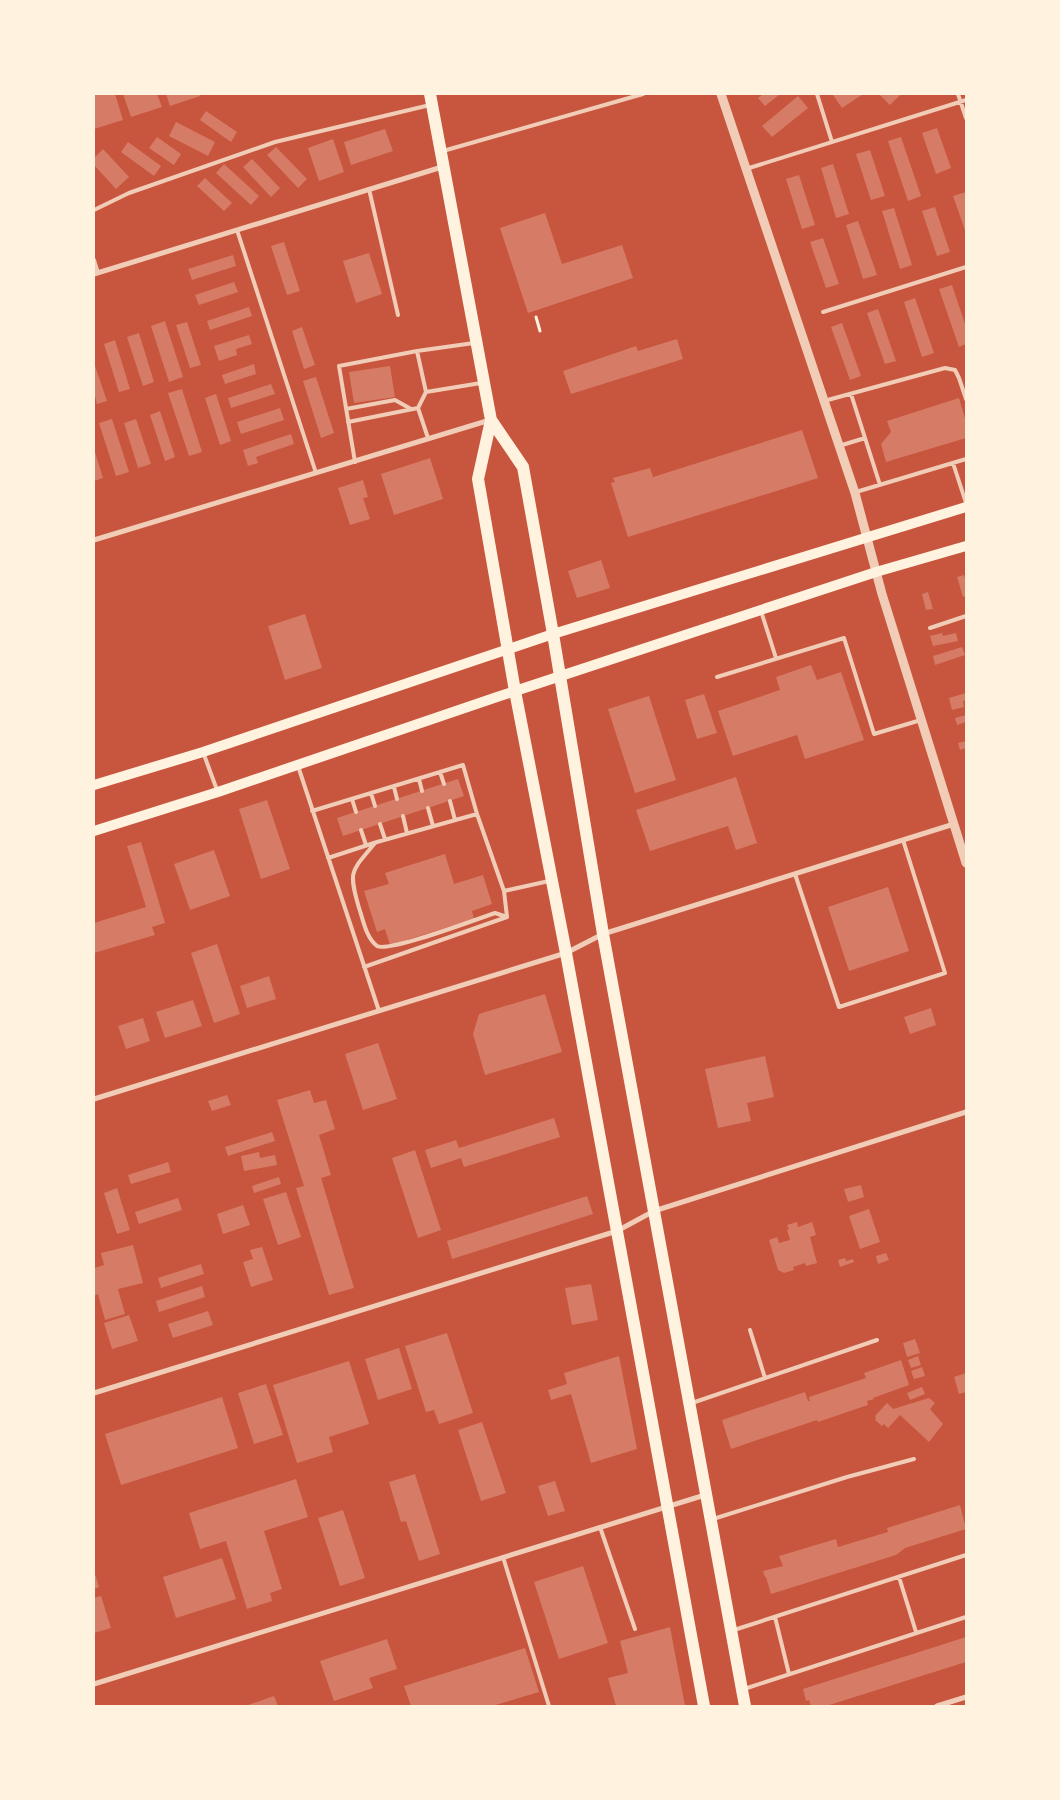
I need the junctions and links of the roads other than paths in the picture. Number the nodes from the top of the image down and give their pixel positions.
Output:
1 (643, 94) edge
2 (721, 94) edge
3 (817, 94) edge
4 (958, 94) edge
5 (431, 99) edge
6 (966, 100) edge
7 (961, 101) junction
8 (966, 118) edge
9 (832, 142) junction
10 (440, 152) junction
11 (443, 167) junction
12 (746, 169) junction
13 (369, 189) junction
14 (94, 210) edge
15 (237, 230) junction
16 (94, 260) edge
17 (966, 267) edge
18 (96, 273) edge
19 (823, 312) dead end
20 (398, 315) dead end
21 (476, 343) junction
22 (417, 351) junction
23 (485, 383) junction
24 (426, 392) junction
25 (851, 394) junction
26 (966, 399) edge
27 (824, 401) junction
28 (418, 408) junction
29 (346, 409) junction
30 (412, 410) junction
31 (491, 420) junction
32 (348, 422) junction
33 (428, 438) junction
34 (865, 438) junction
35 (839, 446) junction
36 (966, 459) edge
37 (355, 462) junction
38 (953, 463) junction
39 (316, 473) junction
40 (880, 485) junction
41 (855, 493) junction
42 (966, 505) edge
43 (866, 537) junction
44 (94, 540) edge
45 (966, 546) edge
46 (876, 572) junction
47 (761, 611) junction
48 (966, 616) edge
49 (930, 628) dead end
50 (553, 634) junction
51 (509, 650) junction
52 (776, 658) junction
53 (717, 676) dead end
54 (560, 677) junction
55 (515, 690) junction
56 (921, 720) junction
57 (203, 752) junction
58 (298, 764) junction
59 (440, 772) junction
60 (419, 779) junction
61 (444, 784) dead end
62 (94, 785) edge
63 (394, 786) junction
64 (422, 790) dead end
65 (218, 792) junction
66 (372, 793) junction
67 (352, 799) junction
68 (397, 799) dead end
69 (450, 801) dead end
70 (376, 806) dead end
71 (428, 808) dead end
72 (312, 811) junction
73 (356, 812) dead end
74 (477, 814) junction
75 (403, 816) dead end
76 (455, 820) junction
77 (380, 824) dead end
78 (954, 824) junction
79 (433, 826) junction
80 (361, 830) dead end
81 (94, 831) edge
82 (407, 833) junction
83 (962, 837) edge
84 (385, 839) junction
85 (903, 840) junction
86 (377, 842) junction
87 (366, 845) junction
88 (328, 858) junction
89 (966, 863) edge
90 (795, 874) junction
91 (552, 881) junction
92 (504, 890) junction
93 (507, 917) junction
94 (603, 934) junction
95 (566, 953) junction
96 (364, 967) junction
97 (379, 1011) junction
98 (94, 1099) edge
99 (966, 1112) edge
100 (654, 1211) junction
101 (616, 1231) junction
102 (750, 1330) dead end
103 (877, 1340) dead end
104 (765, 1378) junction
105 (94, 1393) edge
106 (690, 1404) junction
107 (914, 1459) dead end
108 (706, 1495) junction
109 (667, 1506) junction
110 (711, 1520) junction
111 (600, 1527) junction
112 (966, 1556) edge
113 (503, 1557) junction
114 (899, 1577) junction
115 (775, 1617) junction
116 (966, 1617) edge
117 (635, 1629) dead end
118 (731, 1631) junction
119 (916, 1632) junction
120 (789, 1674) junction
121 (94, 1684) edge
122 (742, 1689) junction
123 (966, 1697) edge
124 (549, 1706) edge
125 (704, 1706) edge
126 (745, 1706) edge
127 (937, 1706) edge

1 - 10 lane
2 - 12 street
3 - 9 lane
4 - 7 lane
5 - 10 main road
5 - 14 lane
6 - 7 lane
7 - 8 lane
7 - 9 lane
9 - 12 lane
10 - 11 main road
11 - 13 street
11 - 21 main road
12 - 27 street
13 - 15 street
13 - 20 lane
15 - 18 street
15 - 39 lane
16 - 18 lane
17 - 19 lane
21 - 22 lane
21 - 23 main road
22 - 24 lane
22 - 29 lane
23 - 24 lane
23 - 31 main road
24 - 28 lane
25 - 26 lane
25 - 27 lane
25 - 34 lane
27 - 35 street
28 - 30 lane
28 - 33 lane
29 - 30 lane
29 - 32 lane
30 - 32 lane
31 - 33 street
31 - 50 main road
31 - 51 main road
32 - 37 lane
33 - 37 street
34 - 35 lane
34 - 40 lane
35 - 41 street
36 - 38 lane
37 - 39 street
38 - 40 lane
38 - 42 lane
39 - 44 street
40 - 41 lane
41 - 43 street
42 - 43 main road
43 - 46 street
43 - 50 main road
45 - 46 main road
46 - 47 main road
46 - 56 street
47 - 52 lane
47 - 54 main road
48 - 49 lane
50 - 51 main road
50 - 54 main road
51 - 55 main road
51 - 57 main road
52 - 53 lane
52 - 56 lane
54 - 55 main road
54 - 94 main road
55 - 58 main road
55 - 91 main road
56 - 78 street
57 - 62 main road
57 - 65 lane
58 - 65 main road
58 - 72 lane
59 - 60 lane
59 - 61 lane
59 - 74 lane
60 - 63 lane
60 - 64 lane
63 - 66 lane
63 - 68 lane
65 - 81 main road
66 - 67 lane
66 - 70 lane
67 - 72 lane
67 - 73 lane
69 - 76 lane
71 - 79 lane
72 - 88 lane
74 - 76 lane
74 - 92 lane
75 - 82 lane
76 - 79 lane
77 - 84 lane
78 - 83 street
78 - 85 street
79 - 82 lane
80 - 87 lane
82 - 84 lane
83 - 89 street
84 - 86 lane
85 - 90 street
85 - 90 lane
86 - 87 lane
86 - 93 lane
87 - 88 lane
88 - 96 lane
90 - 94 street
91 - 92 lane
91 - 95 main road
92 - 93 lane
93 - 96 lane
94 - 95 street
94 - 100 main road
95 - 97 street
95 - 101 main road
96 - 97 lane
97 - 98 street
99 - 100 street
100 - 101 street
100 - 106 main road
101 - 105 street
101 - 109 main road
102 - 104 lane
103 - 104 lane
104 - 106 lane
106 - 108 main road
107 - 110 lane
108 - 109 street
108 - 110 main road
109 - 111 street
109 - 125 main road
110 - 118 main road
111 - 113 street
111 - 117 lane
112 - 114 lane
113 - 121 street
113 - 124 lane
114 - 115 lane
114 - 119 lane
115 - 118 lane
115 - 120 lane
116 - 119 lane
118 - 122 main road
119 - 120 lane
120 - 122 lane
122 - 126 main road
123 - 127 street

